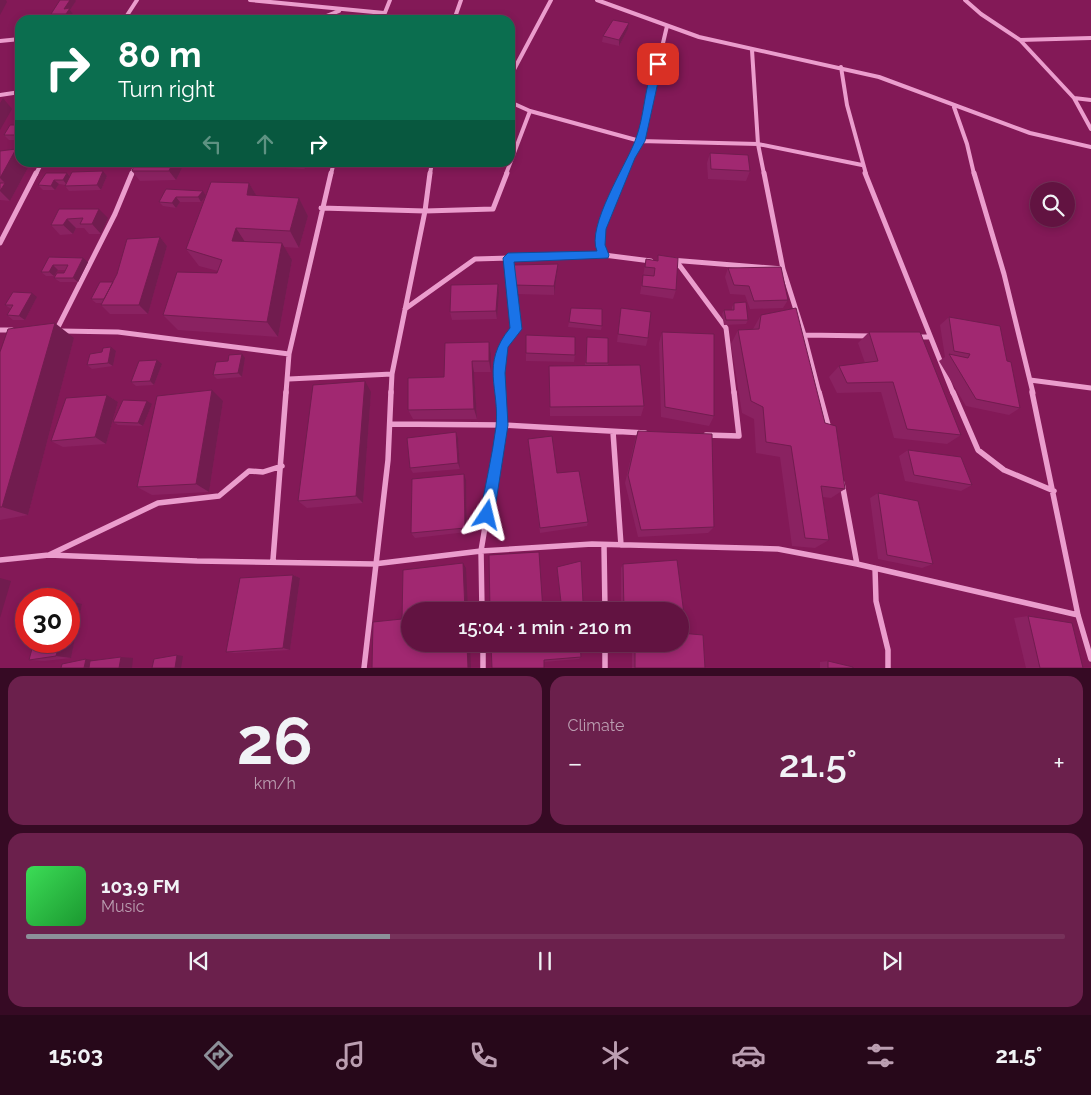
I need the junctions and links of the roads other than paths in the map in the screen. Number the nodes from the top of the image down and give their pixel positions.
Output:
1 (138, 0) edge
2 (250, 0) edge
3 (390, 0) edge
4 (460, 0) edge
5 (551, 0) edge
6 (597, 0) edge
7 (613, 0) edge
8 (965, 0) edge
9 (608, 4) junction
10 (342, 10) junction
11 (384, 13) joint
12 (128, 15) edge
13 (329, 15) edge
14 (456, 15) edge
15 (667, 26) junction
16 (1091, 38) edge
17 (15, 40) edge
18 (1020, 40) junction
19 (0, 41) edge
20 (752, 50) junction
21 (841, 67) junction
22 (515, 68) edge
23 (15, 93) edge
24 (0, 95) edge
25 (1074, 98) junction
26 (1091, 100) edge
27 (515, 104) edge
28 (954, 107) junction
29 (530, 111) junction
30 (1091, 129) edge
31 (640, 141) junction
32 (758, 144) junction
33 (1091, 147) edge
34 (515, 151) edge
35 (862, 164) junction
36 (39, 167) edge
37 (135, 167) edge
38 (333, 167) edge
39 (431, 167) edge
40 (509, 167) edge
41 (321, 208) junction
42 (425, 211) junction
43 (6, 231) junction
44 (0, 232) edge
45 (0, 243) edge
46 (604, 255) junction
47 (508, 258) junction
48 (654, 259) edge
49 (664, 259) edge
50 (783, 268) junction
51 (405, 309) junction
52 (0, 330) edge
53 (19, 331) edge
54 (47, 331) edge
55 (56, 331) junction
56 (804, 335) junction
57 (881, 337) edge
58 (910, 337) edge
59 (929, 338) junction
60 (289, 354) junction
61 (392, 374) junction
62 (288, 379) junction
63 (1030, 380) junction
64 (1091, 388) edge
65 (390, 424) junction
66 (502, 425) junction
67 (614, 432) junction
68 (652, 433) edge
69 (701, 435) edge
70 (832, 439) edge
71 (282, 466) junction
72 (841, 477) edge
73 (1054, 491) junction
74 (604, 545) junction
75 (621, 545) junction
76 (481, 551) junction
77 (49, 555) junction
78 (0, 560) edge
79 (273, 560) junction
80 (374, 564) junction
81 (857, 564) junction
82 (875, 568) junction
83 (482, 602) edge
84 (605, 602) edge
85 (1078, 614) junction
86 (483, 652) edge
87 (605, 652) edge
88 (1091, 659) edge
89 (364, 668) edge
90 (483, 668) edge
91 (605, 668) edge
92 (888, 668) edge

1 - 12 street
2 - 10 street
3 - 11 street
4 - 14 street
5 - 22 street
6 - 9 street
7 - 9 street
8 - 18 street
9 - 15 street
10 - 11 street
10 - 13 street
15 - 20 street
15 - 31 street
16 - 18 street
17 - 19 street
18 - 25 street
20 - 21 street
20 - 32 street
21 - 28 street
21 - 35 street
23 - 24 street
25 - 26 street
25 - 30 street
27 - 29 street
28 - 33 street
28 - 63 street
29 - 31 street
29 - 34 street
31 - 32 street
31 - 46 street
32 - 35 street
32 - 50 street
35 - 59 street
36 - 43 street
37 - 55 street
38 - 41 street
39 - 42 street
40 - 42 street
41 - 42 street
41 - 60 street
42 - 51 street
43 - 44 street
43 - 45 street
46 - 47 street
46 - 48 street
46 - 69 street
47 - 51 street
47 - 66 street
49 - 50 street
50 - 56 street
51 - 61 street
52 - 53 street
54 - 55 street
55 - 60 street
56 - 57 street
56 - 70 street
58 - 59 street
59 - 73 street
60 - 62 street
61 - 62 street
61 - 65 street
62 - 71 street
63 - 64 street
63 - 73 street
65 - 66 street
65 - 80 street
66 - 67 street
66 - 76 street
67 - 68 street
67 - 75 street
71 - 77 street
71 - 79 street
72 - 81 street
73 - 85 street
74 - 75 street
74 - 76 street
74 - 84 street
75 - 81 street
76 - 80 street
76 - 83 street
77 - 78 street
77 - 79 street
79 - 80 street
80 - 89 street
81 - 82 street
82 - 85 street
82 - 92 street
85 - 88 street
86 - 90 street
87 - 91 street

